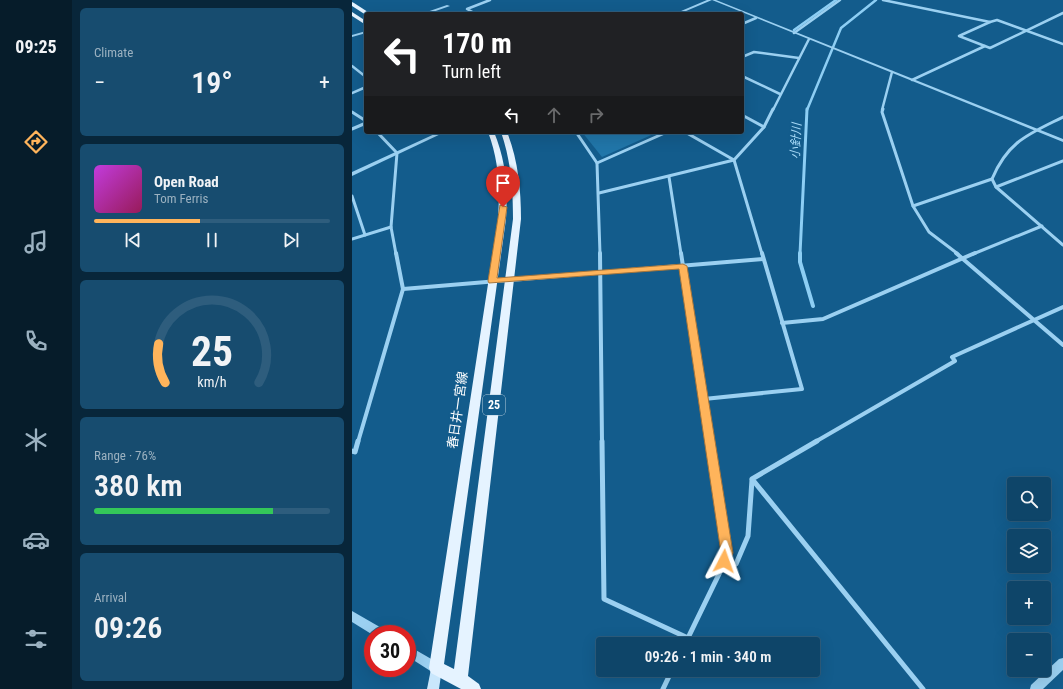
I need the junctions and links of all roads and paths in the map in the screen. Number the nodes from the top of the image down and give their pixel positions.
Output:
1 (490, 0) edge
2 (712, 0) edge
3 (840, 0) edge
4 (883, 0) edge
5 (352, 4) edge
6 (448, 6) dead end
7 (365, 12) edge
8 (430, 12) edge
9 (472, 12) edge
10 (681, 12) edge
11 (741, 12) edge
12 (744, 13) edge
13 (1063, 13) edge
14 (352, 14) edge
15 (756, 18) junction
16 (364, 22) edge
17 (990, 22) junction
18 (744, 23) edge
19 (1025, 30) junction
20 (364, 33) edge
21 (794, 33) junction
22 (352, 36) edge
23 (808, 39) junction
24 (1063, 44) edge
25 (985, 46) junction
26 (744, 56) edge
27 (799, 58) junction
28 (352, 67) edge
29 (892, 72) junction
30 (364, 76) edge
31 (744, 77) edge
32 (912, 80) junction
33 (364, 89) edge
34 (352, 93) edge
35 (780, 94) junction
36 (352, 112) edge
37 (744, 116) edge
38 (1063, 117) edge
39 (364, 121) edge
40 (364, 123) edge
41 (764, 126) junction
42 (352, 129) edge
43 (1037, 131) junction
44 (379, 134) edge
45 (439, 134) edge
46 (492, 134) edge
47 (505, 134) edge
48 (577, 134) edge
49 (662, 134) edge
50 (688, 134) edge
51 (1063, 141) edge
52 (397, 153) junction
53 (734, 160) junction
54 (1063, 161) edge
55 (597, 162) junction
56 (352, 174) edge
57 (669, 177) junction
58 (992, 179) junction
59 (996, 187) junction
60 (599, 193) junction
61 (352, 196) edge
62 (913, 206) junction
63 (1042, 226) junction
64 (391, 227) junction
65 (365, 235) junction
66 (352, 239) edge
67 (1063, 245) edge
68 (963, 258) junction
69 (763, 259) junction
70 (683, 266) junction
71 (601, 272) junction
72 (510, 279) junction
73 (492, 281) junction
74 (403, 289) junction
75 (1063, 307) edge
76 (1035, 319) junction
77 (782, 323) junction
78 (1063, 345) edge
79 (704, 399) junction
80 (352, 451) edge
81 (752, 480) junction
82 (721, 570) junction
83 (352, 616) edge
84 (367, 625) edge
85 (686, 637) edge
86 (688, 637) edge
87 (416, 656) edge
88 (1063, 663) edge
89 (436, 668) junction
90 (669, 677) edge
91 (459, 684) edge
92 (433, 689) edge
93 (474, 689) edge
94 (663, 689) edge
95 (923, 689) edge
96 (1035, 689) edge

1 - 9 street
2 - 10 street
2 - 11 street
3 - 21 street
4 - 17 street
5 - 7 main road
6 - 8 street
12 - 15 street
13 - 19 street
14 - 16 main road
15 - 18 street
15 - 21 street
17 - 19 street
17 - 25 street
19 - 24 street
19 - 25 street
20 - 22 street
21 - 23 street
23 - 27 street
23 - 29 street
25 - 32 street
26 - 27 street
27 - 35 street
28 - 30 street
29 - 32 street
29 - 62 street
31 - 35 street
32 - 43 street
33 - 34 street
35 - 41 street
36 - 39 street
37 - 41 street
38 - 43 street
40 - 42 street
41 - 53 street
43 - 51 street
43 - 58 street
44 - 52 street
45 - 52 street
46 - 73 main road, 春日井一宮線 / 25
47 - 72 main road, 25
48 - 55 street
49 - 55 street
50 - 53 street
52 - 56 street
52 - 64 street
53 - 57 street
53 - 69 street
54 - 59 street
55 - 60 street
57 - 60 street
57 - 70 street
58 - 59 street
58 - 62 street
59 - 63 street
60 - 71 street
61 - 65 street
62 - 68 street
63 - 67 street
63 - 68 street
64 - 65 street
64 - 74 street
65 - 66 street
68 - 76 street
68 - 77 street
69 - 70 street
69 - 77 street
70 - 71 street
70 - 79 street
71 - 72 street
71 - 85 street
72 - 73 street
72 - 91 main road, 25
73 - 74 street
73 - 89 main road, 春日井一宮線 / 25
74 - 80 street
75 - 76 street
76 - 78 street
76 - 81 street
77 - 79 street
79 - 82 street
81 - 82 street
81 - 95 street
82 - 86 street
83 - 84 street
87 - 89 street
88 - 96 street
89 - 91 main road
89 - 92 main road
90 - 94 street
91 - 93 main road

